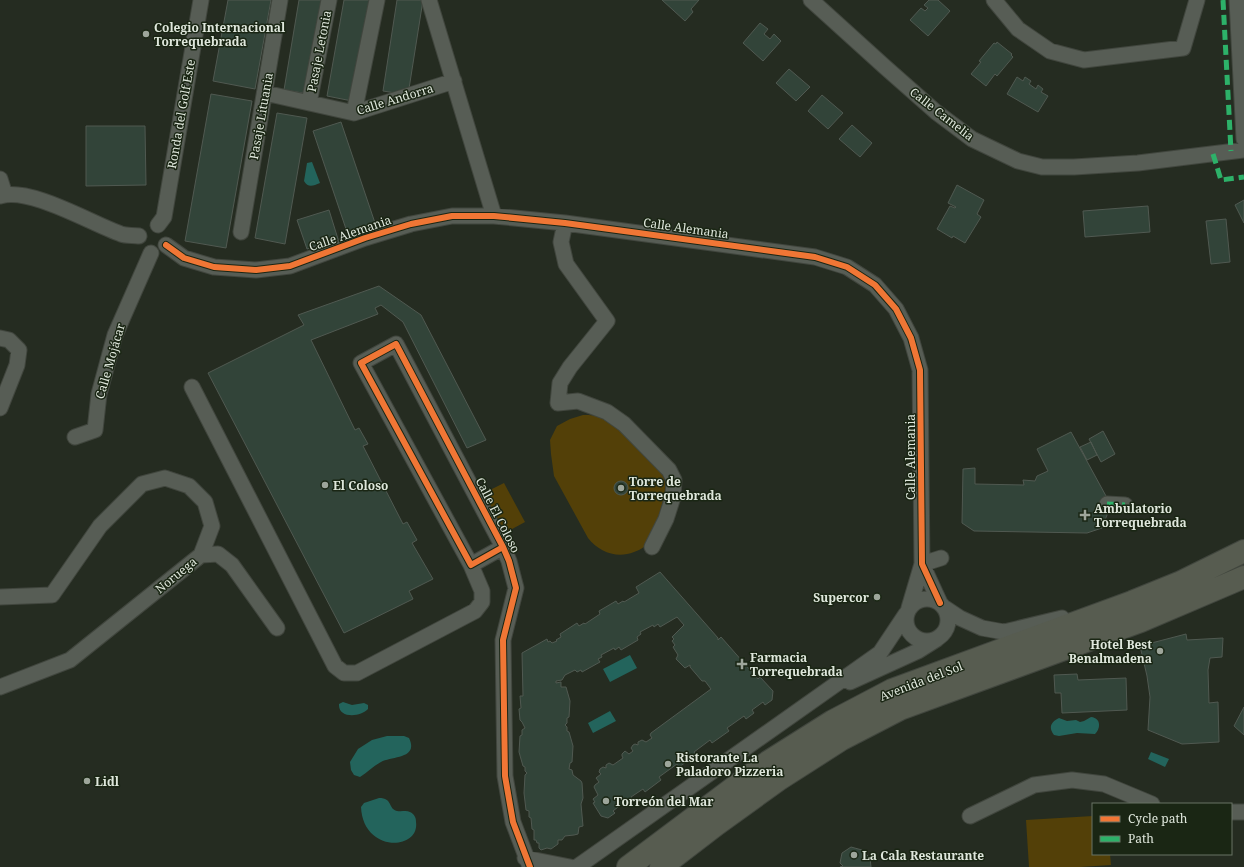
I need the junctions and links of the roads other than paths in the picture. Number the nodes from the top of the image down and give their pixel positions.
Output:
1 (201, 0) edge
2 (280, 0) edge
3 (329, 0) edge
4 (377, 0) edge
5 (429, 0) edge
6 (811, 0) edge
7 (994, 0) edge
8 (1197, 0) edge
9 (1237, 0) edge
10 (454, 81) junction
11 (265, 93) junction
12 (309, 103) junction
13 (354, 113) junction
14 (1244, 139) edge
15 (1244, 150) edge
16 (0, 179) edge
17 (3, 196) edge
18 (494, 216) junction
19 (566, 223) junction
20 (158, 226) junction
21 (240, 232) dead end
22 (139, 236) junction
23 (166, 245) junction
24 (151, 253) junction
25 (0, 338) edge
26 (192, 387) dead end
27 (0, 408) edge
28 (75, 437) dead end
29 (1107, 504) dead end
30 (1125, 505) dead end
31 (503, 547) junction
32 (652, 547) dead end
33 (1244, 551) edge
34 (201, 555) junction
35 (941, 558) dead end
36 (922, 564) junction
37 (471, 565) junction
38 (1244, 577) edge
39 (0, 597) edge
40 (1132, 602) junction
41 (942, 605) junction
42 (908, 611) junction
43 (277, 628) dead end
44 (937, 639) junction
45 (0, 687) edge
46 (814, 698) junction
47 (1150, 803) edge
48 (1232, 812) edge
49 (1244, 812) edge
50 (970, 816) dead end
51 (526, 864) edge
52 (570, 867) edge
53 (577, 867) edge
54 (628, 867) edge
55 (661, 867) edge

1 - 20 street, Ronda del Golf Este
2 - 11 street, Pasaje Lituania
3 - 12 street, Pasaje Letonia
4 - 13 street
5 - 10 street
6 - 15 street, Calle Camelia
7 - 8 street
9 - 14 street
10 - 13 street, Calle Andorra
10 - 18 street
11 - 12 street, Calle Andorra
11 - 21 street, Pasaje Lituania
12 - 13 street, Calle Andorra
16 - 17 street
17 - 22 street
18 - 19 street, Calle Alemania
18 - 23 street, Calle Alemania
19 - 32 street
19 - 36 street, Calle Alemania
20 - 22 street
20 - 23 street
22 - 24 street
23 - 24 street
24 - 28 street, Calle Mojácar
25 - 27 street
26 - 37 street
29 - 30 street
31 - 37 street
31 - 37 street, Calle El Coloso
31 - 51 street, Calle El Coloso
33 - 40 main road, Avenida del Sol
34 - 39 street, Noruega
34 - 43 street
34 - 45 street, Noruega
35 - 36 street
36 - 41 street, Calle Alemania
36 - 42 street
38 - 55 main road, Avenida del Sol
40 - 41 street
40 - 54 main road, Avenida del Sol
41 - 42 street
41 - 44 street
42 - 44 street
42 - 46 street
44 - 46 street
46 - 53 street
47 - 50 street
48 - 49 street
51 - 52 street

